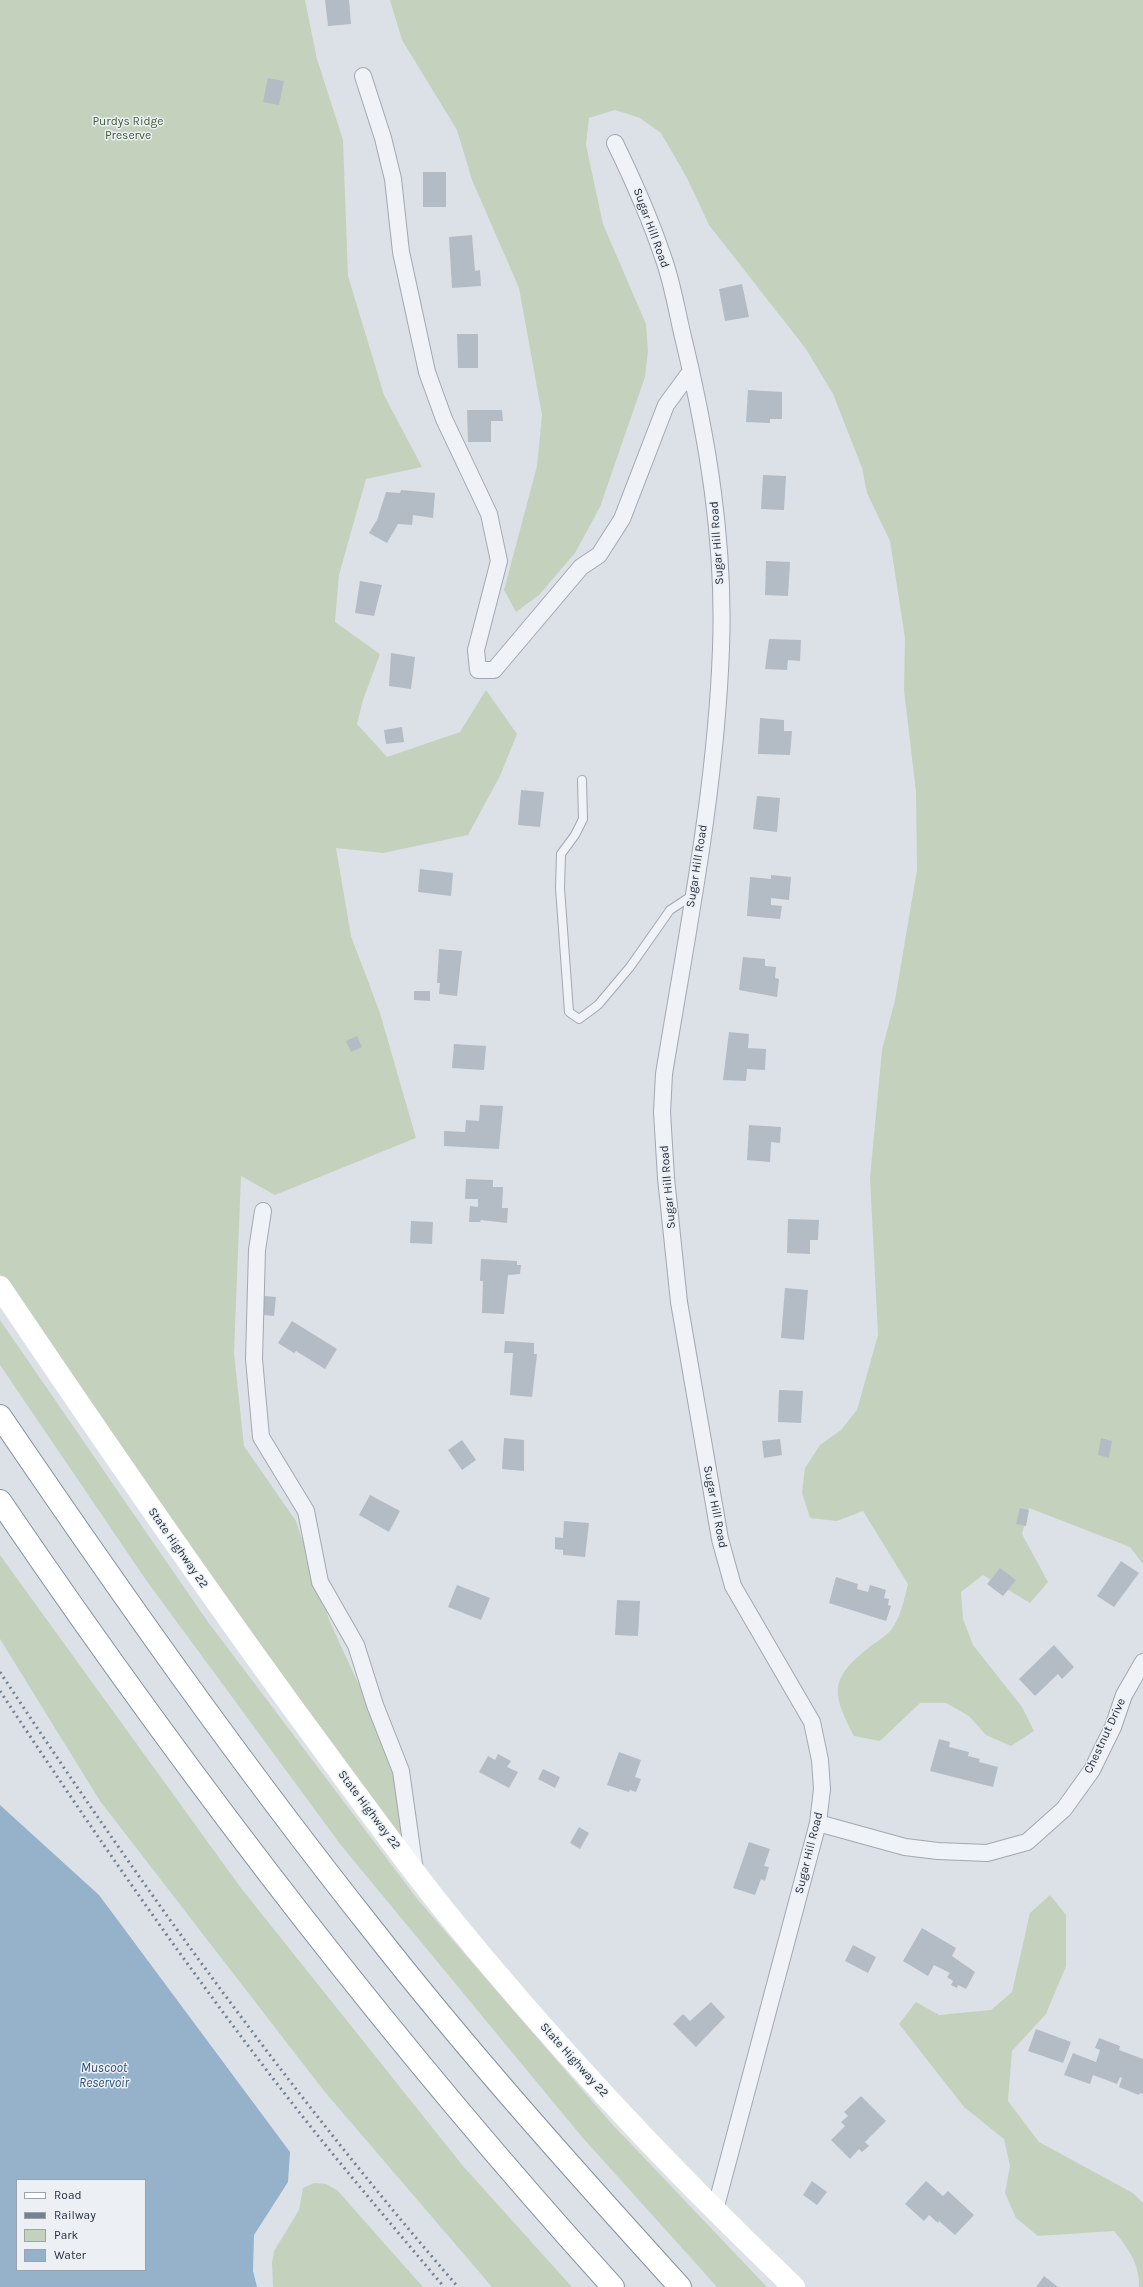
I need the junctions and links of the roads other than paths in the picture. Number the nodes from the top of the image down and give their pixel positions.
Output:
1 (363, 76) dead end
2 (615, 143) dead end
3 (691, 371) junction
4 (582, 780) dead end
5 (693, 895) junction
6 (263, 1211) dead end
7 (0, 1287) edge
8 (0, 1416) edge
9 (0, 1501) edge
10 (1143, 1662) edge
11 (818, 1823) junction
12 (415, 1871) junction
13 (715, 2210) junction
14 (613, 2287) edge
15 (680, 2287) edge
16 (794, 2287) edge

1 - 3 street
2 - 3 street, Sugar Hill Road
3 - 5 street, Sugar Hill Road
4 - 5 lane
5 - 11 street, Sugar Hill Road
6 - 12 street
7 - 12 main road, State Highway 22
8 - 15 main road
9 - 14 main road
10 - 11 street, Chestnut Drive
11 - 13 street, Sugar Hill Road
12 - 13 main road, State Highway 22
13 - 16 main road, State Highway 22

